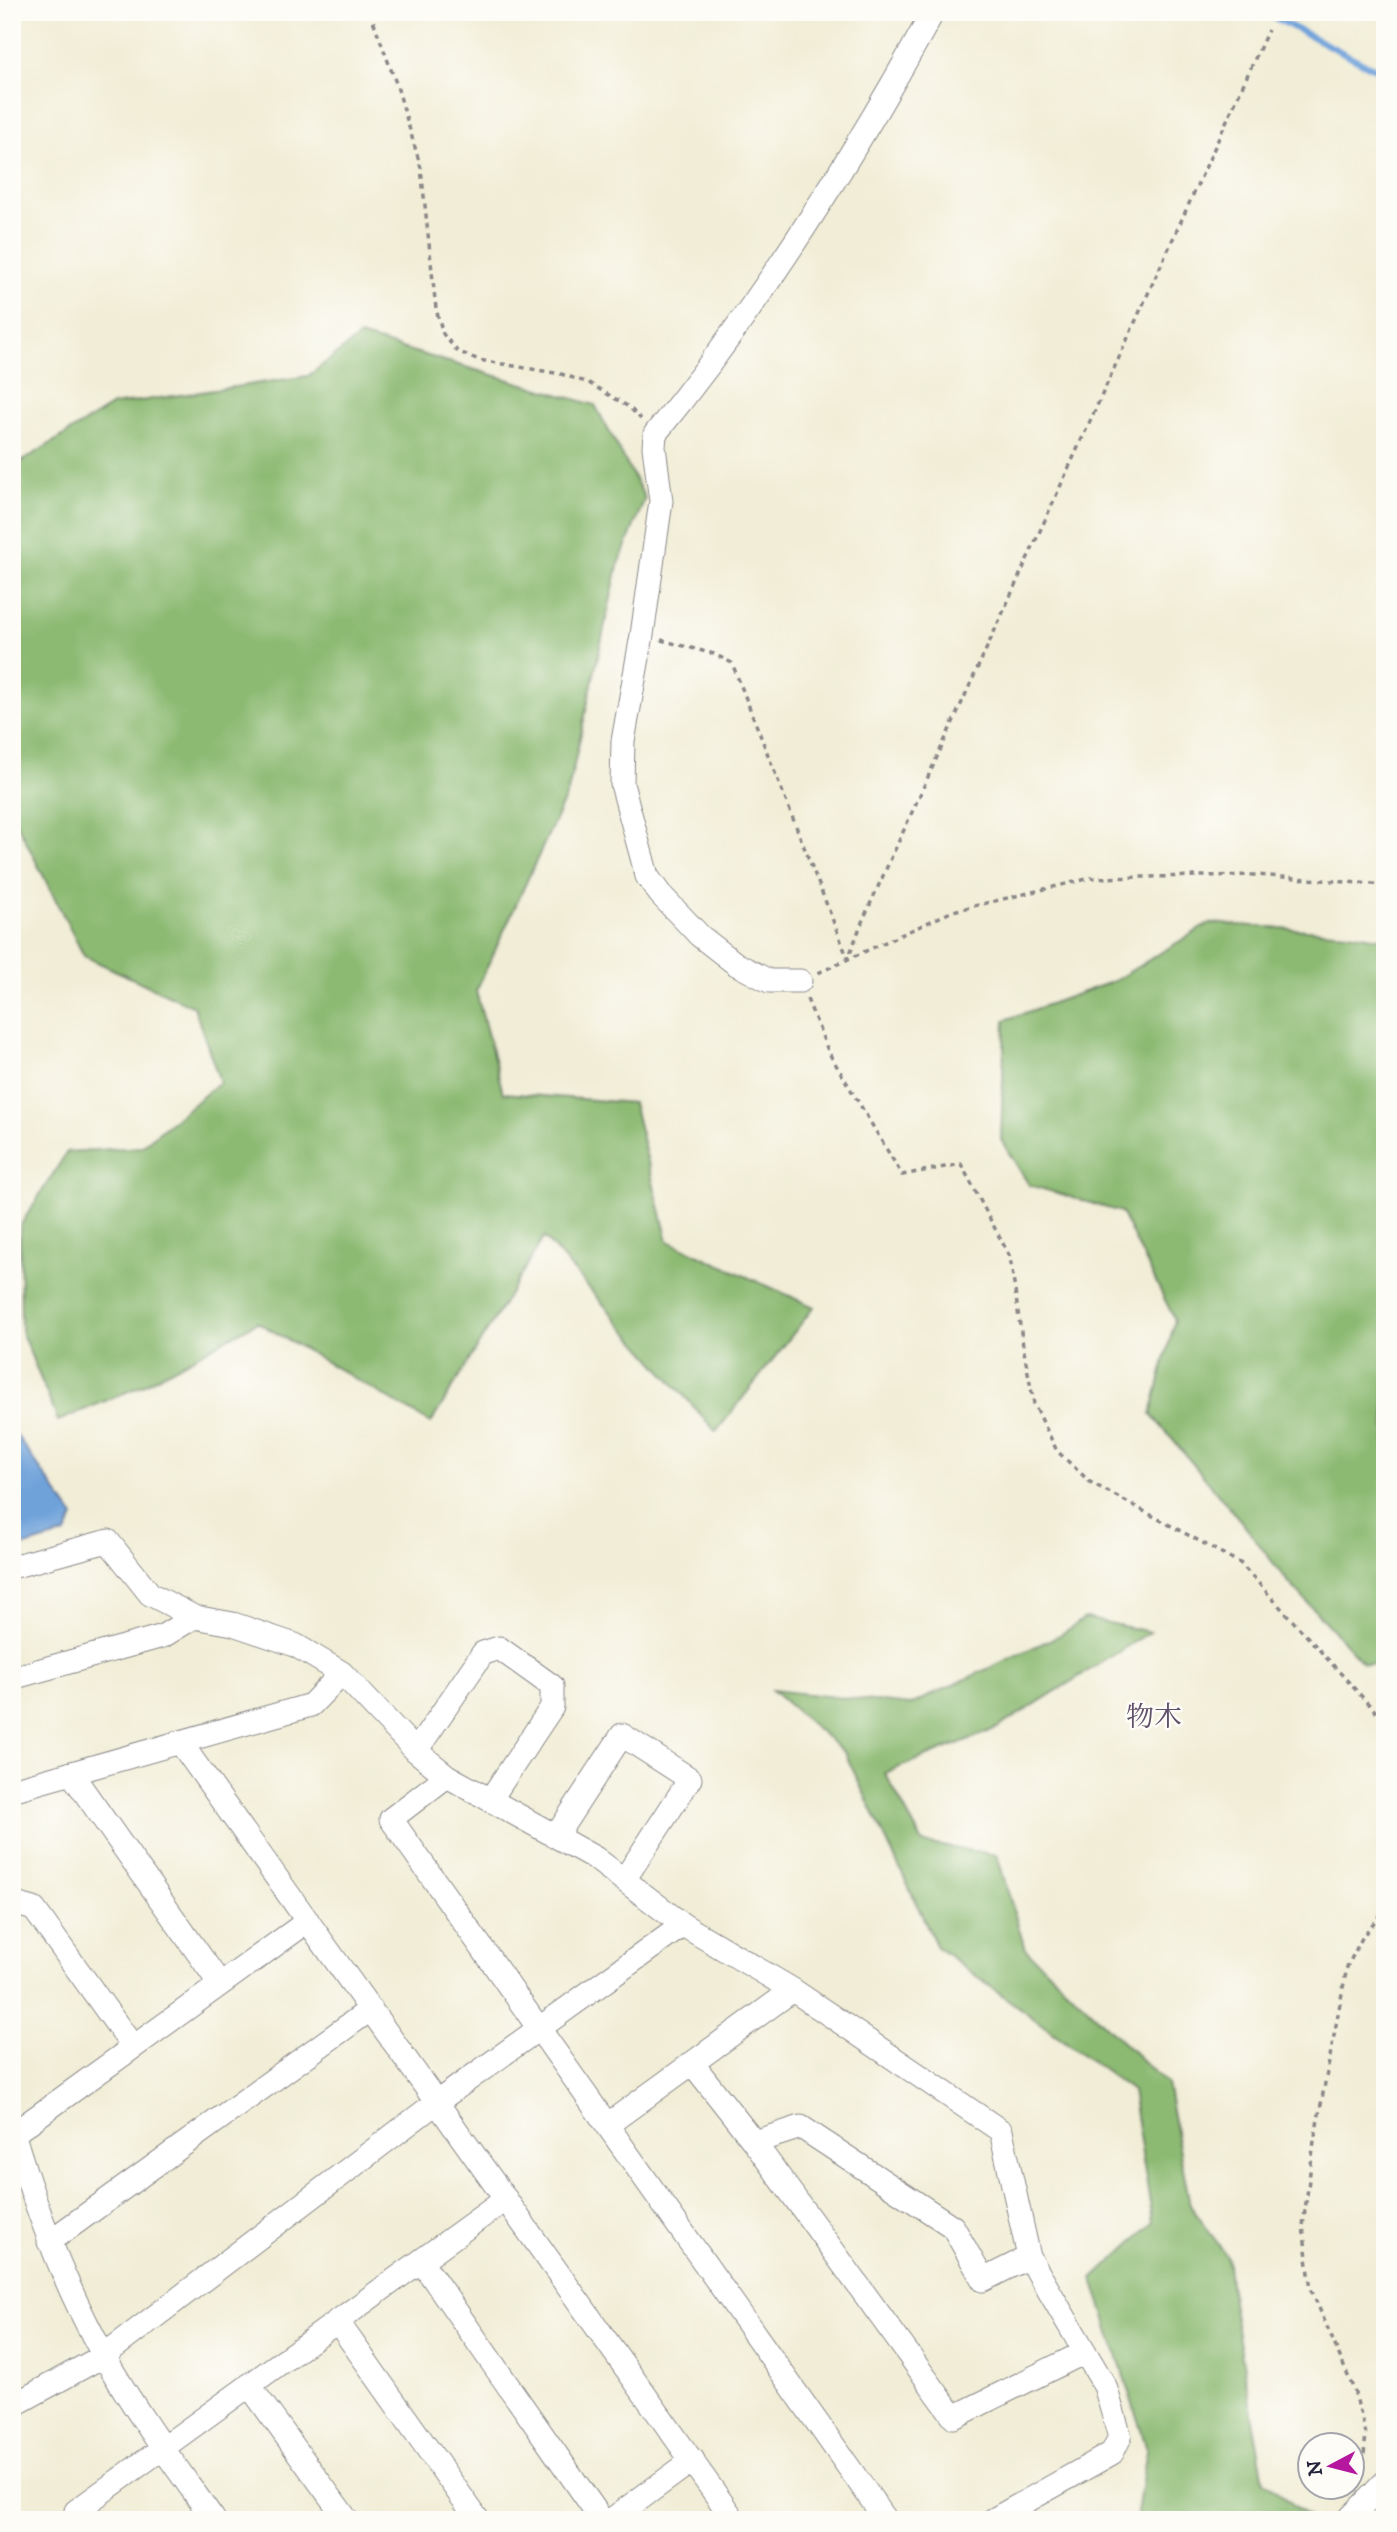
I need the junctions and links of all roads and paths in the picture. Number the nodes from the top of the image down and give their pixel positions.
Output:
1 (370, 12) edge
2 (933, 12) edge
3 (1268, 30) dead end
4 (655, 433) junction
5 (642, 635) junction
6 (1385, 885) edge
7 (848, 959) junction
8 (800, 981) junction
9 (12, 1567) edge
10 (194, 1617) junction
11 (342, 1673) junction
12 (12, 1678) edge
13 (1385, 1722) edge
14 (180, 1742) junction
15 (416, 1751) junction
16 (71, 1773) junction
17 (447, 1776) junction
18 (12, 1790) edge
19 (490, 1800) junction
20 (556, 1836) junction
21 (624, 1880) junction
22 (12, 1903) edge
23 (1385, 1909) edge
24 (307, 1921) junction
25 (683, 1925) junction
26 (220, 1984) junction
27 (793, 1990) junction
28 (371, 2009) junction
29 (539, 2029) junction
30 (133, 2047) junction
31 (692, 2063) junction
32 (437, 2102) junction
33 (607, 2125) junction
34 (13, 2132) edge
35 (754, 2142) junction
36 (506, 2199) junction
37 (49, 2242) junction
38 (1029, 2257) junction
39 (421, 2261) junction
40 (337, 2321) junction
41 (1085, 2352) junction
42 (103, 2356) junction
43 (249, 2385) junction
44 (12, 2406) edge
45 (163, 2448) junction
46 (693, 2460) junction
47 (1385, 2482) edge
48 (1353, 2514) edge
49 (82, 2520) edge
50 (214, 2520) edge
51 (347, 2520) edge
52 (478, 2520) edge
53 (602, 2520) edge
54 (611, 2520) edge
55 (734, 2520) edge
56 (886, 2520) edge
57 (993, 2520) edge

1 - 4 path
2 - 4 street
3 - 7 path
4 - 5 street
5 - 7 path
5 - 8 street
6 - 7 path
7 - 8 path
8 - 13 path
9 - 10 street
10 - 11 street
10 - 12 street
11 - 14 street
11 - 15 street
14 - 16 street
14 - 24 street
15 - 17 street
15 - 19 street
16 - 18 street
16 - 26 street
17 - 19 street
17 - 29 street
19 - 20 street
20 - 21 street
20 - 21 street
21 - 25 street
22 - 30 street
23 - 48 path
24 - 26 street
24 - 28 street
25 - 27 street
25 - 29 street
26 - 30 street
27 - 31 street
27 - 38 street
28 - 32 street
28 - 37 street
29 - 32 street
29 - 33 street
30 - 34 street
31 - 33 street
31 - 35 street
32 - 36 street
32 - 42 street
33 - 56 street
34 - 37 street
35 - 38 street
35 - 41 street
36 - 39 street
36 - 46 street
37 - 42 street
38 - 41 street
39 - 40 street
39 - 53 street
40 - 43 street
40 - 52 street
41 - 57 street
42 - 44 street
42 - 45 street
43 - 45 street
43 - 51 street
45 - 49 street
45 - 50 street
46 - 54 street
46 - 55 street
47 - 48 street

